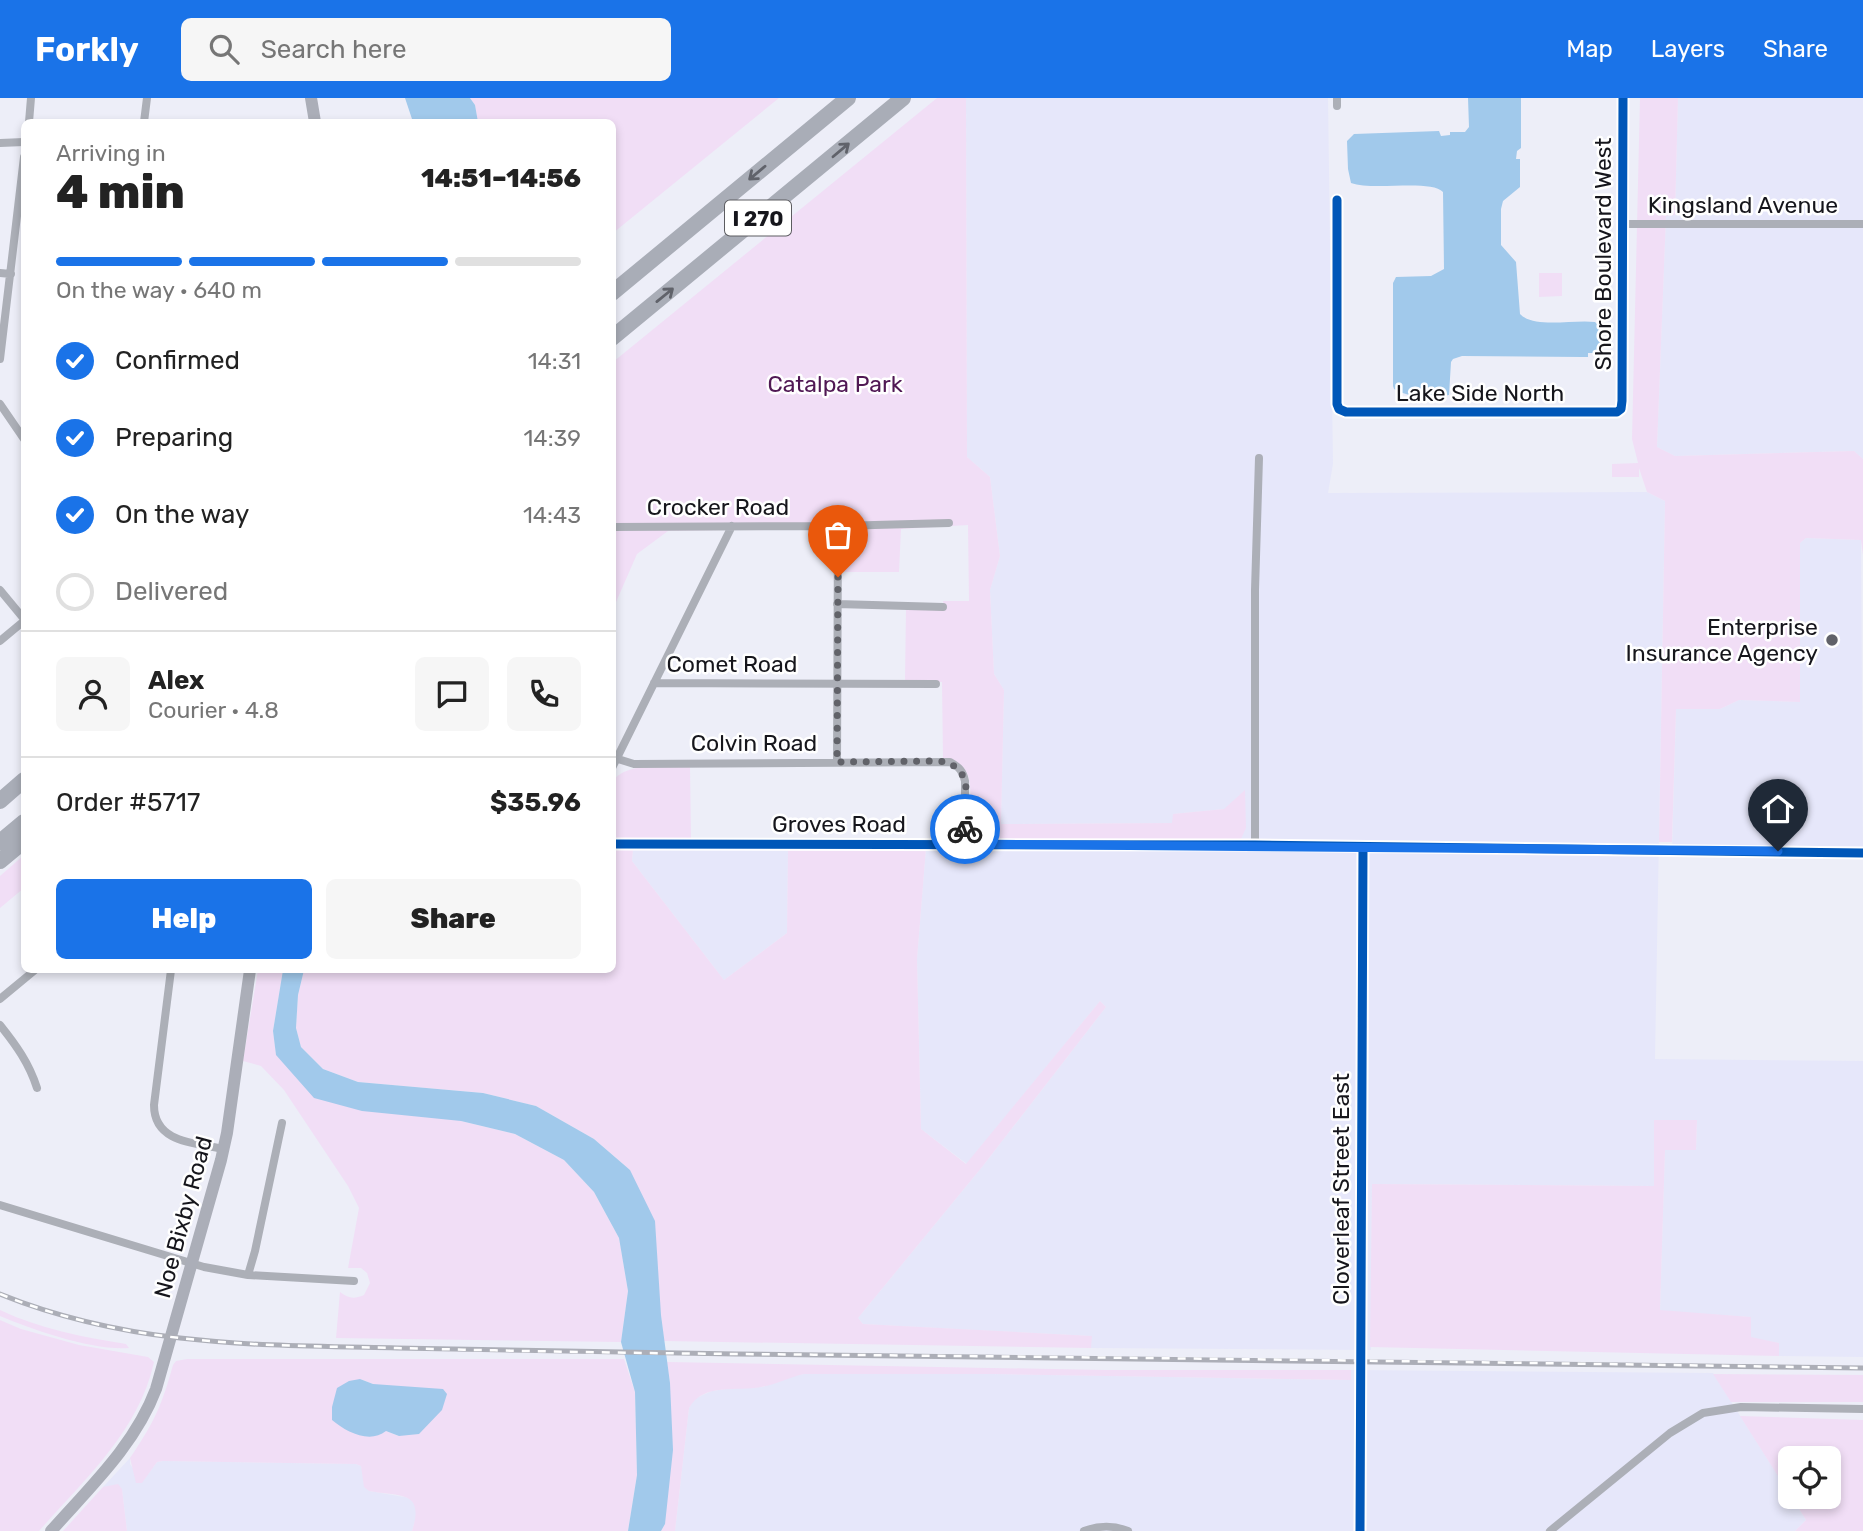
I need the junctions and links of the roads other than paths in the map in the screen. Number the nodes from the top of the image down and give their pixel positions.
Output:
1 (32, 98) edge
2 (147, 98) edge
3 (311, 98) edge
4 (848, 98) edge
5 (903, 98) edge
6 (1623, 98) edge
7 (29, 119) edge
8 (144, 119) edge
9 (314, 119) edge
10 (21, 142) edge
11 (0, 144) edge
12 (21, 185) edge
13 (1337, 200) dead end
14 (1623, 224) junction
15 (1863, 224) edge
16 (0, 273) edge
17 (11, 274) junction
18 (616, 290) edge
19 (616, 335) edge
20 (0, 359) edge
21 (0, 404) edge
22 (1621, 409) joint
23 (21, 435) edge
24 (1259, 458) dead end
25 (949, 523) dead end
26 (732, 526) junction
27 (838, 526) junction
28 (616, 527) edge
29 (0, 590) edge
30 (837, 604) junction
31 (943, 607) dead end
32 (21, 616) edge
33 (21, 623) edge
34 (0, 641) edge
35 (654, 683) junction
36 (837, 684) junction
37 (936, 684) dead end
38 (618, 759) junction
39 (616, 762) edge
40 (837, 762) junction
41 (21, 775) edge
42 (21, 783) edge
43 (0, 790) edge
44 (0, 801) edge
45 (21, 824) edge
46 (0, 842) edge
47 (21, 844) edge
48 (616, 844) edge
49 (965, 844) junction
50 (1255, 845) junction
51 (1363, 847) junction
52 (1863, 852) edge
53 (0, 861) edge
54 (32, 973) edge
55 (172, 973) edge
56 (250, 973) edge
57 (0, 999) edge
58 (0, 1025) edge
59 (37, 1088) dead end
60 (282, 1123) dead end
61 (224, 1149) junction
62 (0, 1205) edge
63 (193, 1264) junction
64 (248, 1275) junction
65 (354, 1281) dead end
66 (1863, 1409) edge
67 (51, 1531) edge
68 (1084, 1531) edge
69 (1128, 1531) edge
70 (1360, 1531) edge
71 (1550, 1531) edge

1 - 7 street
2 - 8 street
3 - 9 street
4 -> 18 highway, I 270
19 -> 5 highway, I 270
6 - 14 street, Shore Boulevard West
10 - 11 street
12 - 17 street
13 - 22 street, Lake Side North
14 - 15 street, Kingsland Avenue
14 - 22 street, Shore Boulevard West
16 - 17 street
17 - 20 street
21 - 23 street
24 - 50 street
25 - 27 street, Crocker Road
26 - 27 street, Crocker Road
26 - 28 street, Crocker Road
26 - 35 street
27 - 30 street
29 - 32 street
30 - 31 street
30 - 36 street
33 - 34 street
35 - 36 street, Comet Road
35 - 38 street
36 - 37 street, Comet Road
36 - 40 street
38 - 39 street
38 - 40 street, Colvin Road
40 - 49 street, Colvin Road
41 - 43 highway
42 - 44 highway
45 - 46 highway
47 - 53 highway
48 - 49 street, Groves Road
49 - 50 street, Groves Road
50 - 51 street, Groves Road
51 - 52 street, Groves Road
51 - 70 street, Cloverleaf Street East
54 - 57 street
55 - 61 street
56 - 61 street, Noe Bixby Road
58 - 59 street
60 - 64 street
61 - 63 street, Noe Bixby Road
62 - 63 street
63 - 64 street
63 - 67 street, Noe Bixby Road
64 - 65 street
66 - 71 street
68 - 69 street

